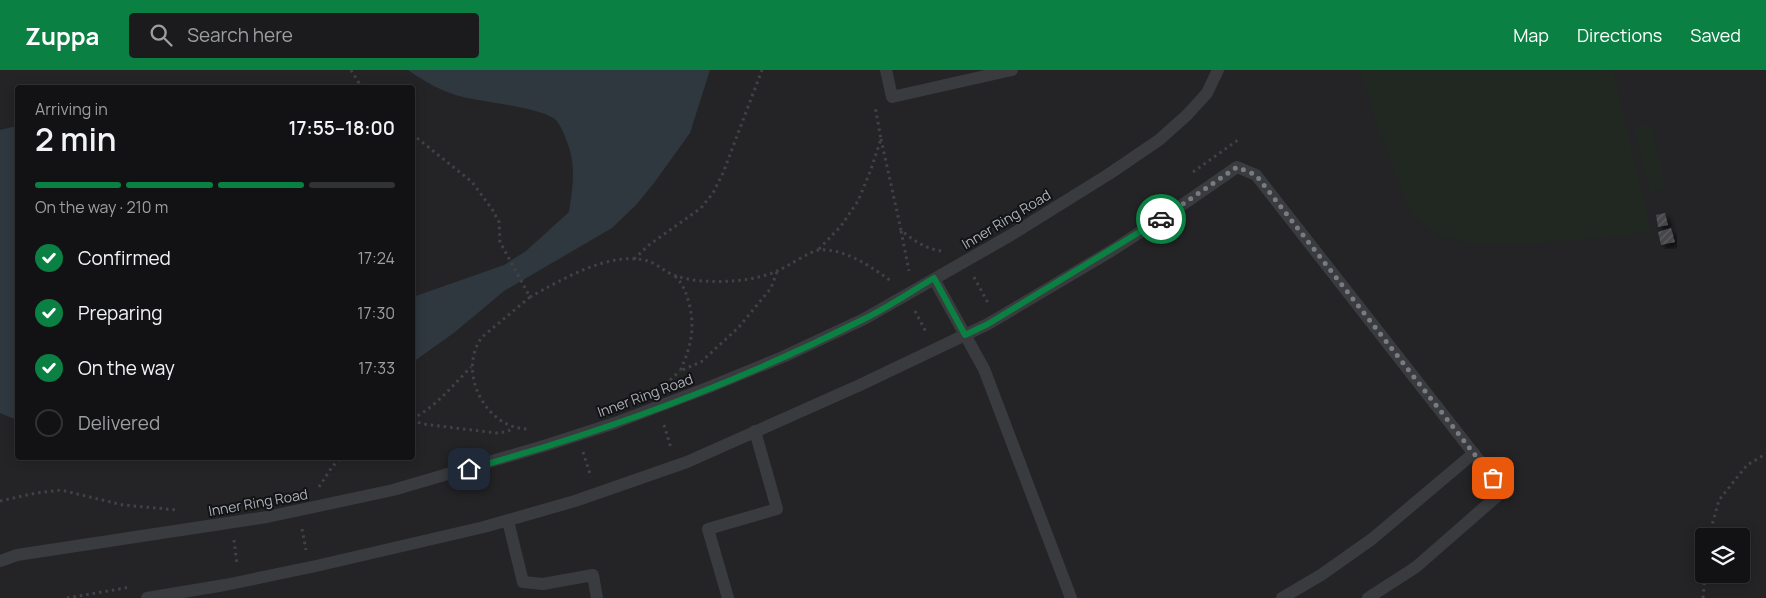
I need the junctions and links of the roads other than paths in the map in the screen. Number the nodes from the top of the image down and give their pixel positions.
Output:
1 (886, 70) edge
2 (1012, 70) edge
3 (1218, 70) edge
4 (934, 278) junction
5 (965, 335) junction
6 (755, 431) junction
7 (1474, 453) junction
8 (508, 521) junction
9 (0, 560) edge
10 (147, 598) edge
11 (597, 598) edge
12 (728, 598) edge
13 (1071, 598) edge
14 (1282, 598) edge
15 (1368, 598) edge

1 - 2 lane
3 - 4 lane, Inner Ring Road
4 - 5 lane
4 - 9 lane, Inner Ring Road
5 - 6 lane
5 - 7 lane
5 - 13 lane
6 - 8 lane
6 - 12 lane
7 - 14 lane
7 - 15 lane
8 - 10 lane
8 - 11 lane

